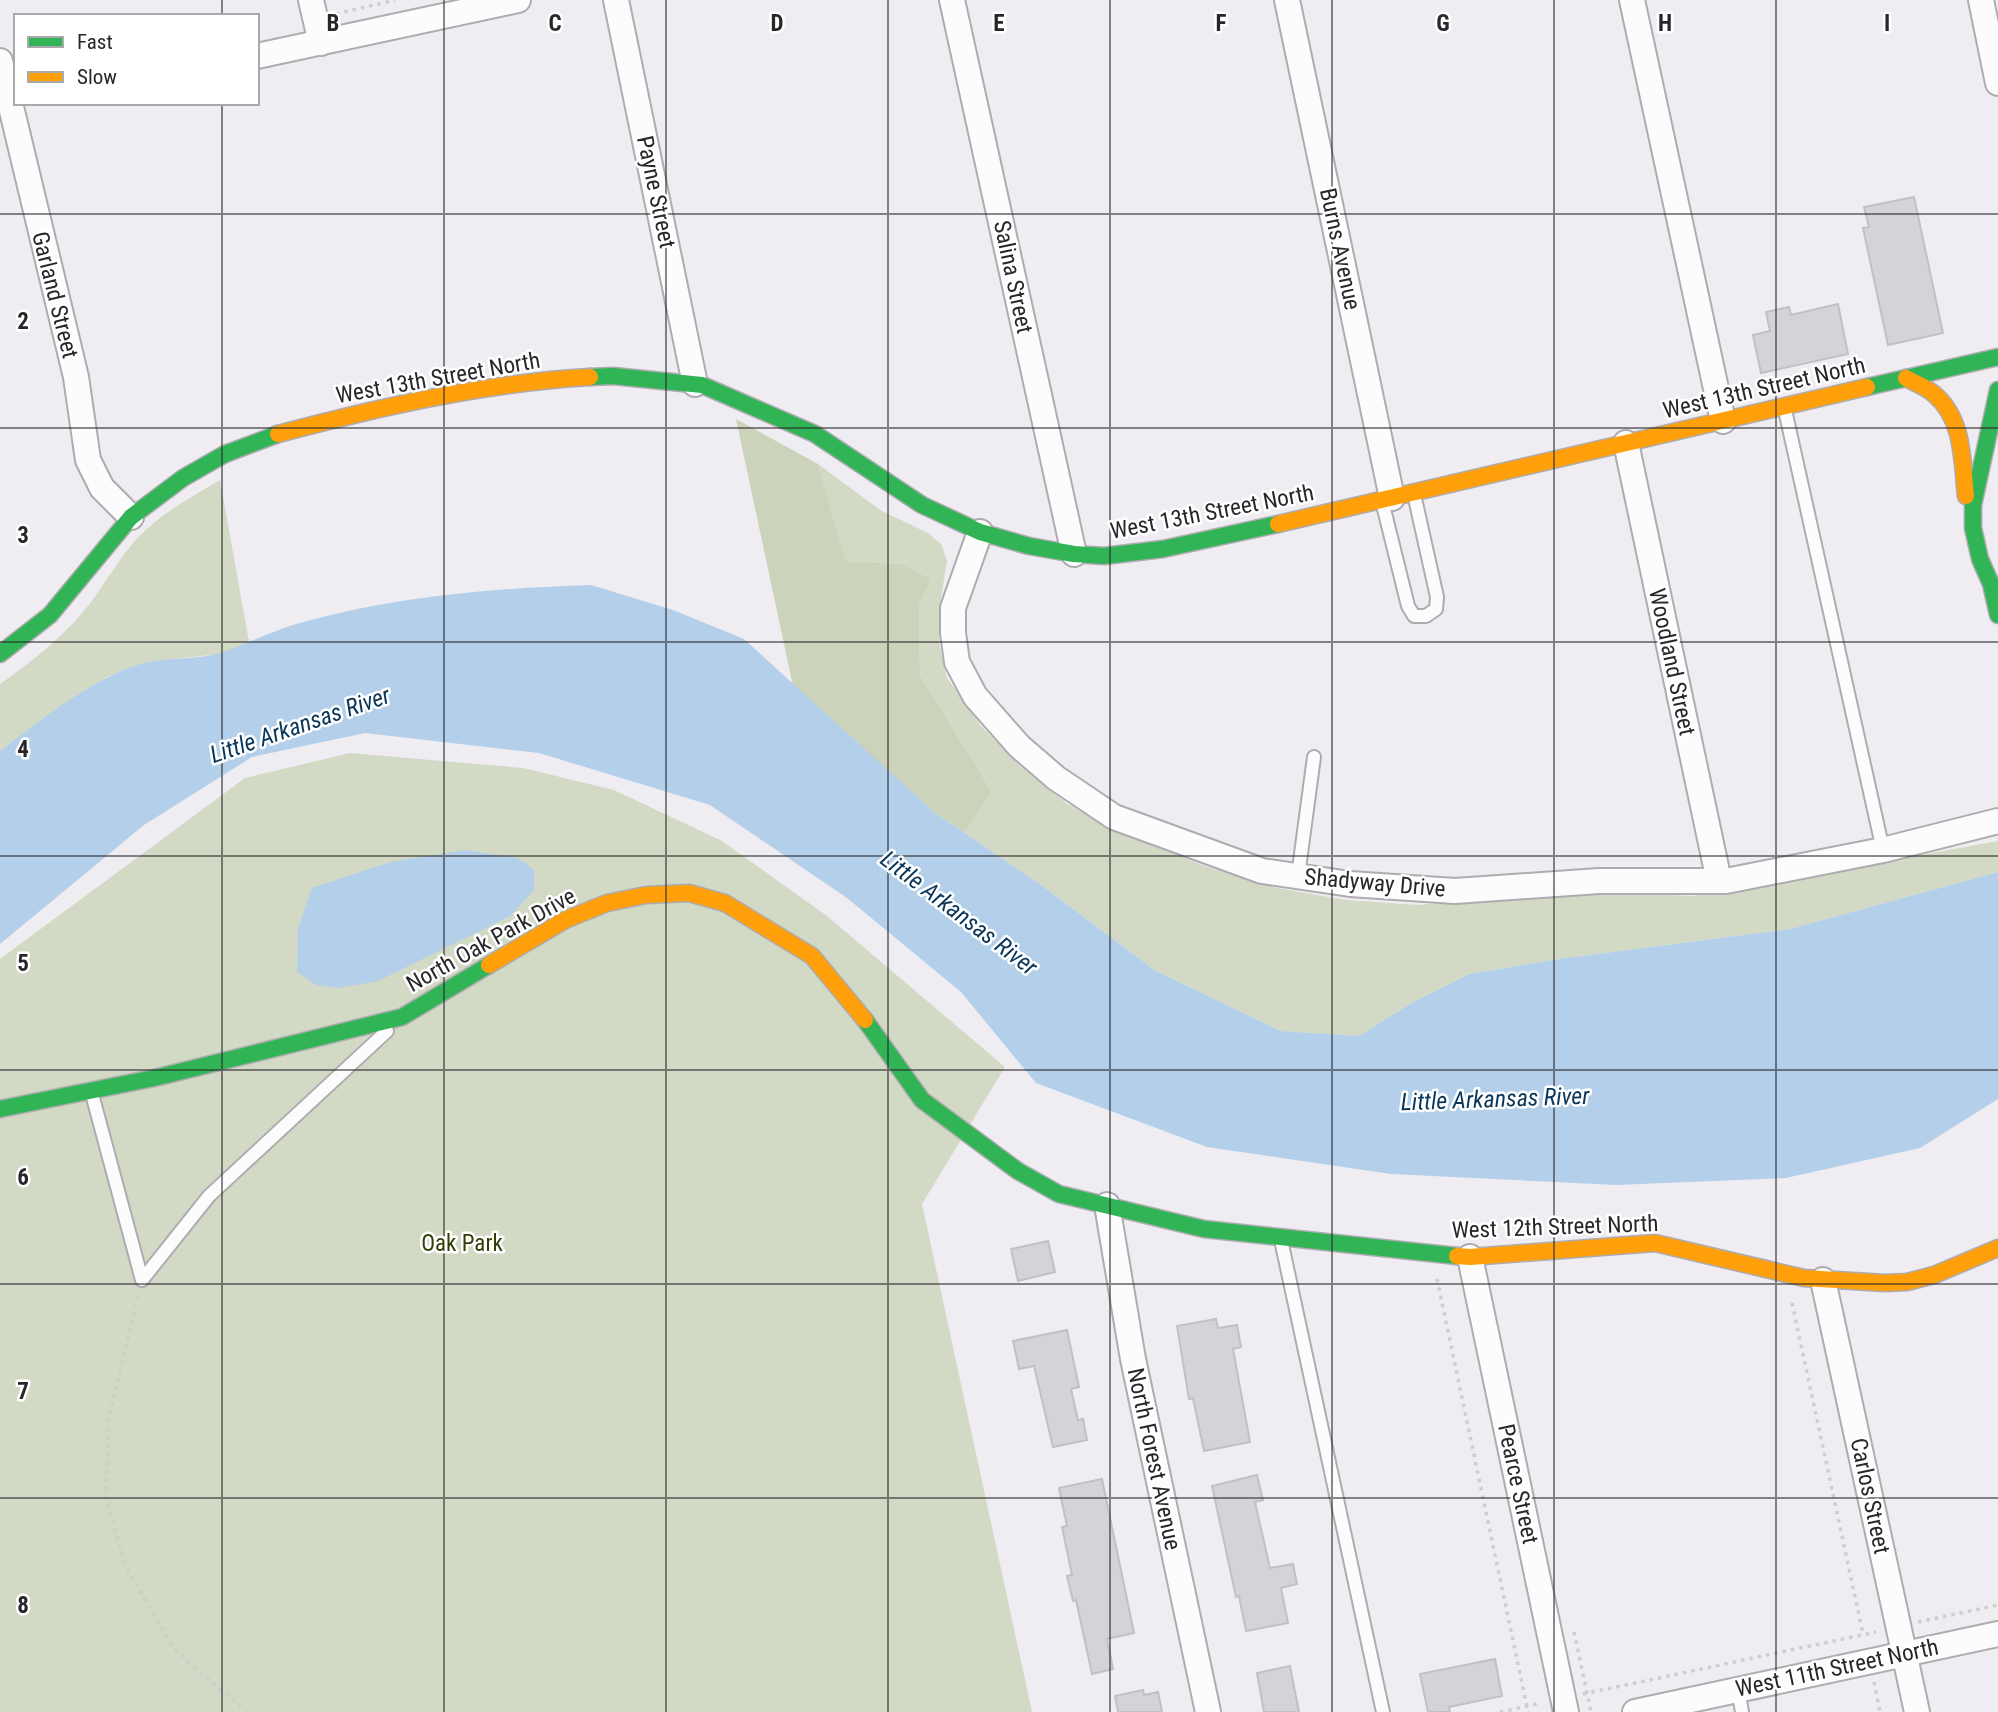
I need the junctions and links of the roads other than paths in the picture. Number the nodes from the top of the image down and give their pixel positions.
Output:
1 (519, 0) edge
2 (616, 0) edge
3 (952, 0) edge
4 (1287, 0) edge
5 (1632, 0) edge
6 (1981, 0) edge
7 (321, 4) edge
8 (321, 43) junction
9 (259, 56) edge
10 (0, 61) edge
11 (1998, 83) edge
12 (8, 105) edge
13 (1998, 357) edge
14 (1906, 377) junction
15 (695, 384) junction
16 (1998, 390) edge
17 (1784, 406) junction
18 (1723, 421) junction
19 (1626, 443) junction
20 (1396, 497) junction
21 (131, 517) junction
22 (1973, 528) junction
23 (980, 532) junction
24 (1991, 537) dead end
25 (1074, 554) junction
26 (1991, 584) junction
27 (1998, 615) edge
28 (0, 654) edge
29 (1314, 757) dead end
30 (1998, 821) edge
31 (1883, 850) junction
32 (1298, 876) junction
33 (1719, 881) junction
34 (401, 1017) junction
35 (92, 1091) junction
36 (0, 1109) edge
37 (1107, 1205) junction
38 (1281, 1237) junction
39 (1997, 1254) edge
40 (1469, 1257) junction
41 (1822, 1280) junction
42 (1998, 1634) edge
43 (1904, 1654) junction
44 (1740, 1701) edge
45 (1564, 1705) edge
46 (1208, 1712) edge
47 (1383, 1712) edge
48 (1635, 1712) edge
49 (1917, 1712) edge

1 - 8 street
2 - 15 street, Payne Street
3 - 25 street, Salina Street
4 - 20 street, Burns Avenue
5 - 18 street
6 - 11 street
7 - 8 street
8 - 9 street
10 - 12 street, Garland Street
12 - 21 street, Garland Street
13 - 14 street, West 13th Street North
14 - 17 street, West 13th Street North
14 - 22 street
15 - 21 street, West 13th Street North
15 - 23 street, West 13th Street North
16 - 22 street
17 - 18 street, West 13th Street North
17 - 31 lane
18 - 19 street, West 13th Street North
19 - 20 street, West 13th Street North
19 - 33 street, Woodland Street
20 - 20 lane
20 - 25 street, West 13th Street North
21 - 28 street, West 13th Street North
22 - 26 street
23 - 25 street, West 13th Street North
23 - 32 street, Shadyway Drive
24 - 26 street
26 - 27 street
29 - 32 lane
30 - 31 street, Shadyway Drive
31 - 33 street, Shadyway Drive
32 - 33 street, Shadyway Drive
34 - 35 street, North Oak Park Drive
34 - 35 lane
34 - 37 street, North Oak Park Drive
35 - 36 street, North Oak Park Drive
37 - 38 street, West 12th Street North
37 - 46 street, North Forest Avenue
38 - 40 street, West 12th Street North
38 - 47 lane
39 - 41 street, West 12th Street North
40 - 41 street, West 12th Street North
40 - 45 street, Pearce Street
41 - 43 street, Carlos Street
42 - 43 street, West 11th Street North
43 - 44 street, West 11th Street North
43 - 49 street, Carlos Street
44 - 48 street, West 11th Street North

